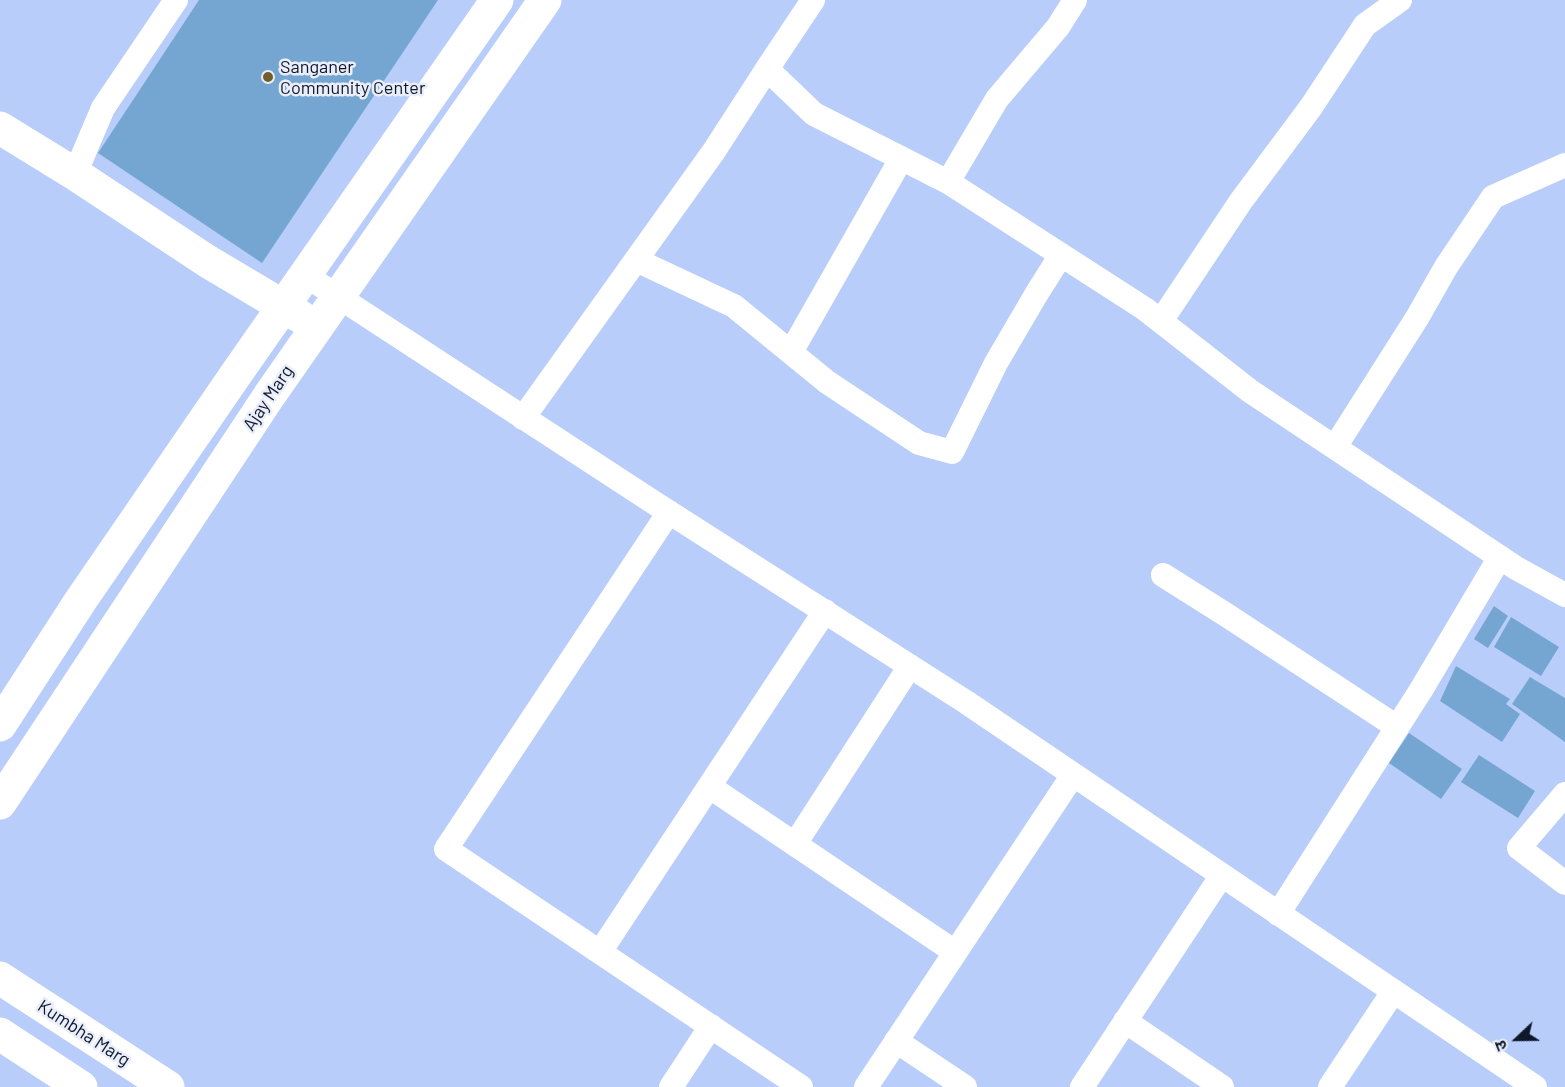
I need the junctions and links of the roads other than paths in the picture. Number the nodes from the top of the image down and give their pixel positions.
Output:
1 (176, 0) edge
2 (497, 0) edge
3 (545, 0) edge
4 (813, 0) edge
5 (1075, 0) edge
6 (1400, 0) edge
7 (767, 69) junction
8 (0, 128) edge
9 (901, 159) junction
10 (1565, 165) edge
11 (75, 174) junction
12 (948, 182) junction
13 (1061, 255) junction
14 (636, 260) junction
15 (305, 275) junction
16 (338, 298) junction
17 (283, 307) junction
18 (1161, 321) junction
19 (318, 326) junction
20 (791, 352) junction
21 (523, 418) junction
22 (1335, 447) junction
23 (669, 512) junction
24 (1500, 557) junction
25 (1163, 575) dead end
26 (1565, 595) edge
27 (825, 611) junction
28 (910, 666) junction
29 (0, 725) edge
30 (1397, 727) junction
31 (1073, 775) junction
32 (710, 787) junction
33 (1565, 794) edge
34 (0, 803) edge
35 (795, 844) junction
36 (1222, 875) junction
37 (1565, 883) edge
38 (1278, 914) junction
39 (600, 952) junction
40 (955, 952) junction
41 (0, 978) edge
42 (1393, 992) junction
43 (1125, 1021) junction
44 (711, 1026) junction
45 (0, 1034) edge
46 (896, 1041) junction
47 (81, 1087) edge
48 (168, 1087) edge
49 (671, 1087) edge
50 (801, 1087) edge
51 (866, 1087) edge
52 (965, 1087) edge
53 (1082, 1087) edge
54 (1222, 1087) edge
55 (1330, 1087) edge
56 (1535, 1087) edge

1 - 11 street
2 - 15 street
3 - 16 street, Ajay Marg
4 - 7 street
5 - 12 street
6 - 18 street
7 - 9 street
7 - 14 street
8 - 11 street
9 - 12 street
9 - 20 street
10 - 22 street
11 - 17 street
12 - 13 street
13 - 18 street
13 - 20 street
14 - 20 street
14 - 21 street
15 - 16 street
15 - 17 street
16 - 19 street, Ajay Marg
16 - 21 street
17 - 19 street
17 - 29 street
18 - 22 street
19 - 34 street, Ajay Marg
21 - 23 street
22 - 24 street
23 - 27 street
23 - 39 street
24 - 26 street
24 - 30 street
25 - 30 street
27 - 28 street
27 - 32 street
28 - 31 street
28 - 35 street
30 - 38 street
31 - 36 street
31 - 40 street
32 - 35 street
32 - 39 street
33 - 37 street
35 - 40 street
36 - 38 street
36 - 43 street
38 - 42 street
39 - 44 street
40 - 46 street
41 - 48 street, Kumbha Marg
42 - 55 street
42 - 56 street
43 - 53 street
43 - 54 street
44 - 49 street
44 - 50 street
45 - 47 street
46 - 51 street
46 - 52 street

